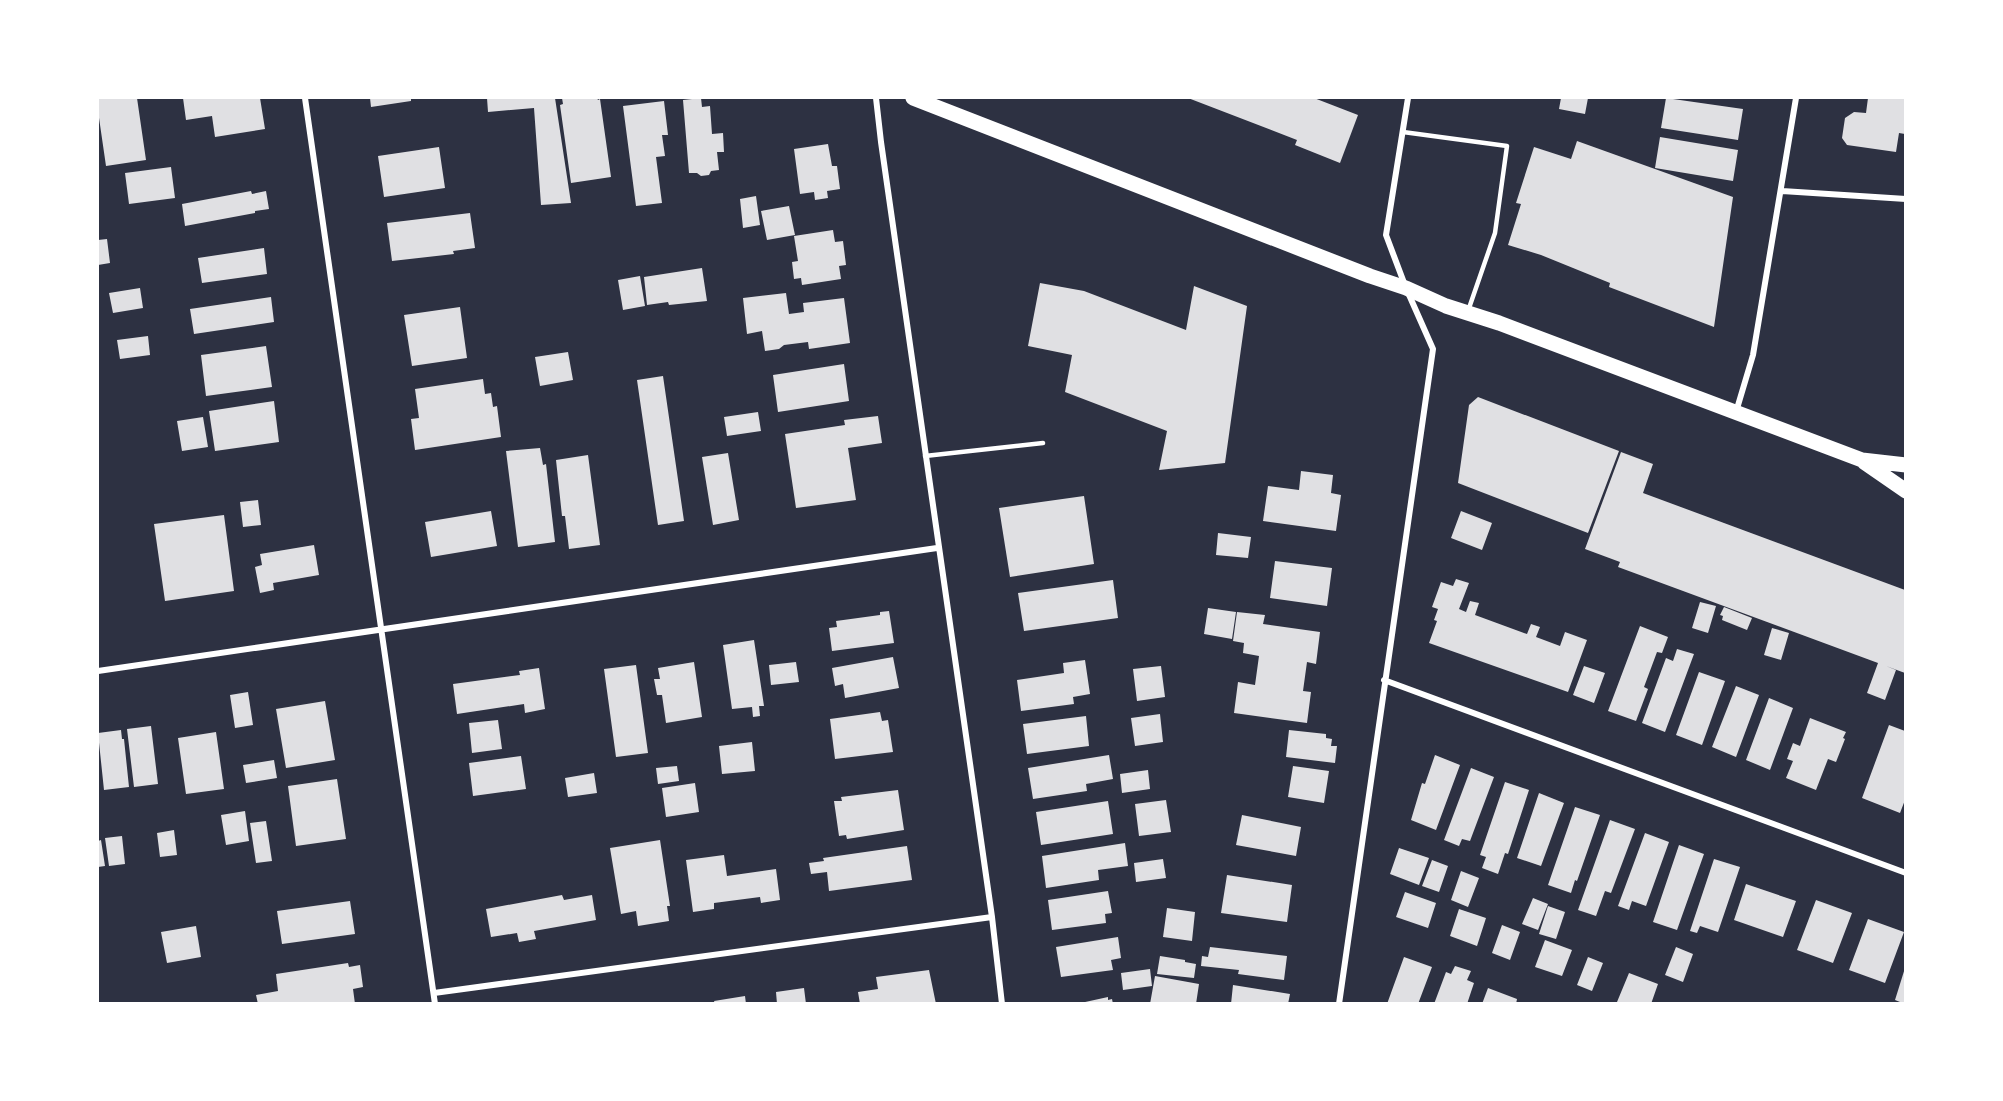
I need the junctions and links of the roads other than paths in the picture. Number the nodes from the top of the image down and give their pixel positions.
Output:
1 (305, 98) edge
2 (876, 98) edge
3 (913, 98) edge
4 (1408, 98) edge
5 (1796, 98) edge
6 (1403, 132) junction
7 (1782, 191) junction
8 (1905, 199) edge
9 (1406, 288) junction
10 (1467, 314) junction
11 (1736, 413) junction
12 (1043, 443) dead end
13 (925, 456) junction
14 (1862, 460) junction
15 (1905, 465) edge
16 (1905, 491) edge
17 (938, 548) junction
18 (381, 630) junction
19 (98, 671) edge
20 (1384, 680) junction
21 (1905, 873) edge
22 (992, 917) junction
23 (434, 993) junction
24 (435, 1004) edge
25 (1002, 1004) edge
26 (1339, 1004) edge

1 - 18 street
2 - 13 street
3 - 9 main road
4 - 6 street
5 - 7 street
6 - 9 street
6 - 10 lane
7 - 8 street
7 - 11 street
9 - 10 main road
9 - 20 street
10 - 11 main road
11 - 14 main road
12 - 13 lane
13 - 17 street
14 - 15 main road
14 - 16 main road
17 - 18 street
17 - 22 street
18 - 19 street
18 - 23 street
20 - 21 street
20 - 26 street
22 - 23 street
22 - 25 street
23 - 24 street

